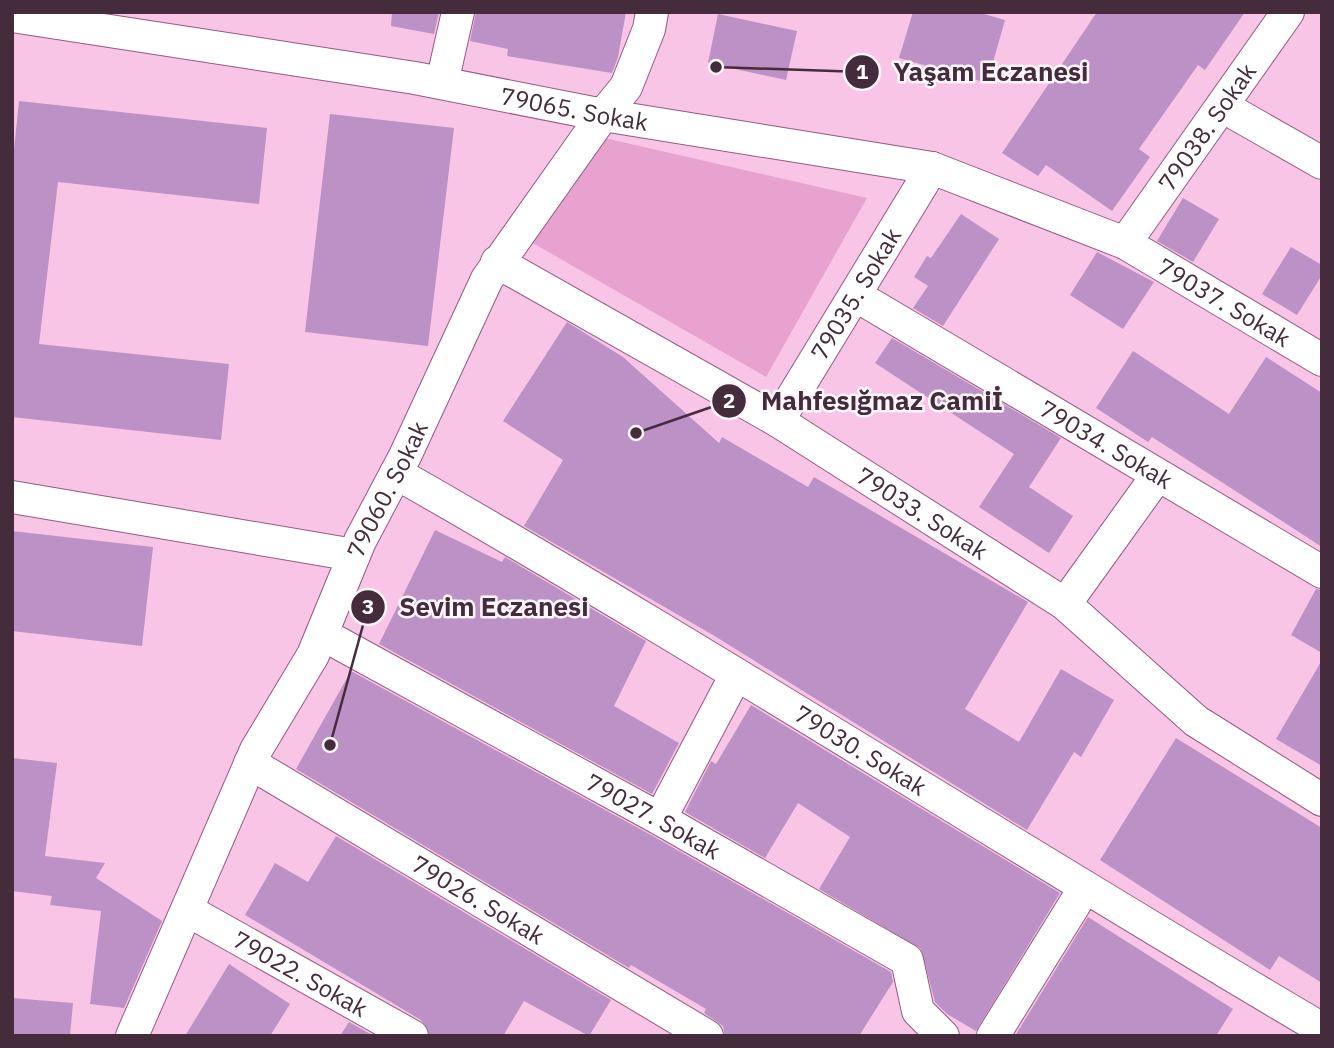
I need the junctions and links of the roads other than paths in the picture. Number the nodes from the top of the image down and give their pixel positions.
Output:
1 (458, 12) edge
2 (652, 12) edge
3 (1287, 12) edge
4 (12, 16) edge
5 (442, 83) junction
6 (1222, 106) junction
7 (603, 115) junction
8 (1322, 163) edge
9 (932, 168) junction
10 (1125, 243) junction
11 (497, 262) junction
12 (855, 295) junction
13 (1322, 360) edge
14 (778, 421) junction
15 (396, 473) junction
16 (1157, 476) junction
17 (12, 498) edge
18 (354, 555) junction
19 (1322, 572) edge
20 (1065, 604) junction
21 (323, 634) junction
22 (736, 675) junction
23 (250, 763) junction
24 (1322, 800) edge
25 (660, 820) junction
26 (1084, 889) junction
27 (187, 910) junction
28 (1322, 1029) edge
29 (132, 1036) edge
30 (412, 1036) edge
31 (707, 1036) edge
32 (943, 1036) edge
33 (993, 1036) edge

1 - 5 street
2 - 7 street, 79060. Sokak
3 - 6 street, 79038. Sokak
4 - 5 street, 79065. Sokak
5 - 7 street, 79065. Sokak
6 - 8 street
6 - 10 street, 79038. Sokak
7 - 9 street, 79065. Sokak
7 - 11 street, 79060. Sokak
9 - 10 street, 79065. Sokak
9 - 12 street, 79035. Sokak
10 - 13 street, 79037. Sokak
11 - 14 street, 79033. Sokak
11 - 15 street, 79060. Sokak
12 - 14 street, 79035. Sokak
12 - 16 street, 79034. Sokak
14 - 20 street, 79033. Sokak
15 - 18 street, 79060. Sokak
15 - 22 street, 79030. Sokak
16 - 19 street, 79034. Sokak
16 - 20 street
17 - 18 street
18 - 21 street, 79060. Sokak
20 - 24 street, 79033. Sokak
21 - 23 street, 79060. Sokak
21 - 25 street, 79027. Sokak
22 - 25 street
22 - 26 street, 79030. Sokak
23 - 27 street, 79060. Sokak
23 - 31 street, 79026. Sokak
25 - 32 street, 79027. Sokak
26 - 28 street, 79030. Sokak
26 - 33 street
27 - 29 street, 79060. Sokak
27 - 30 street, 79022. Sokak

